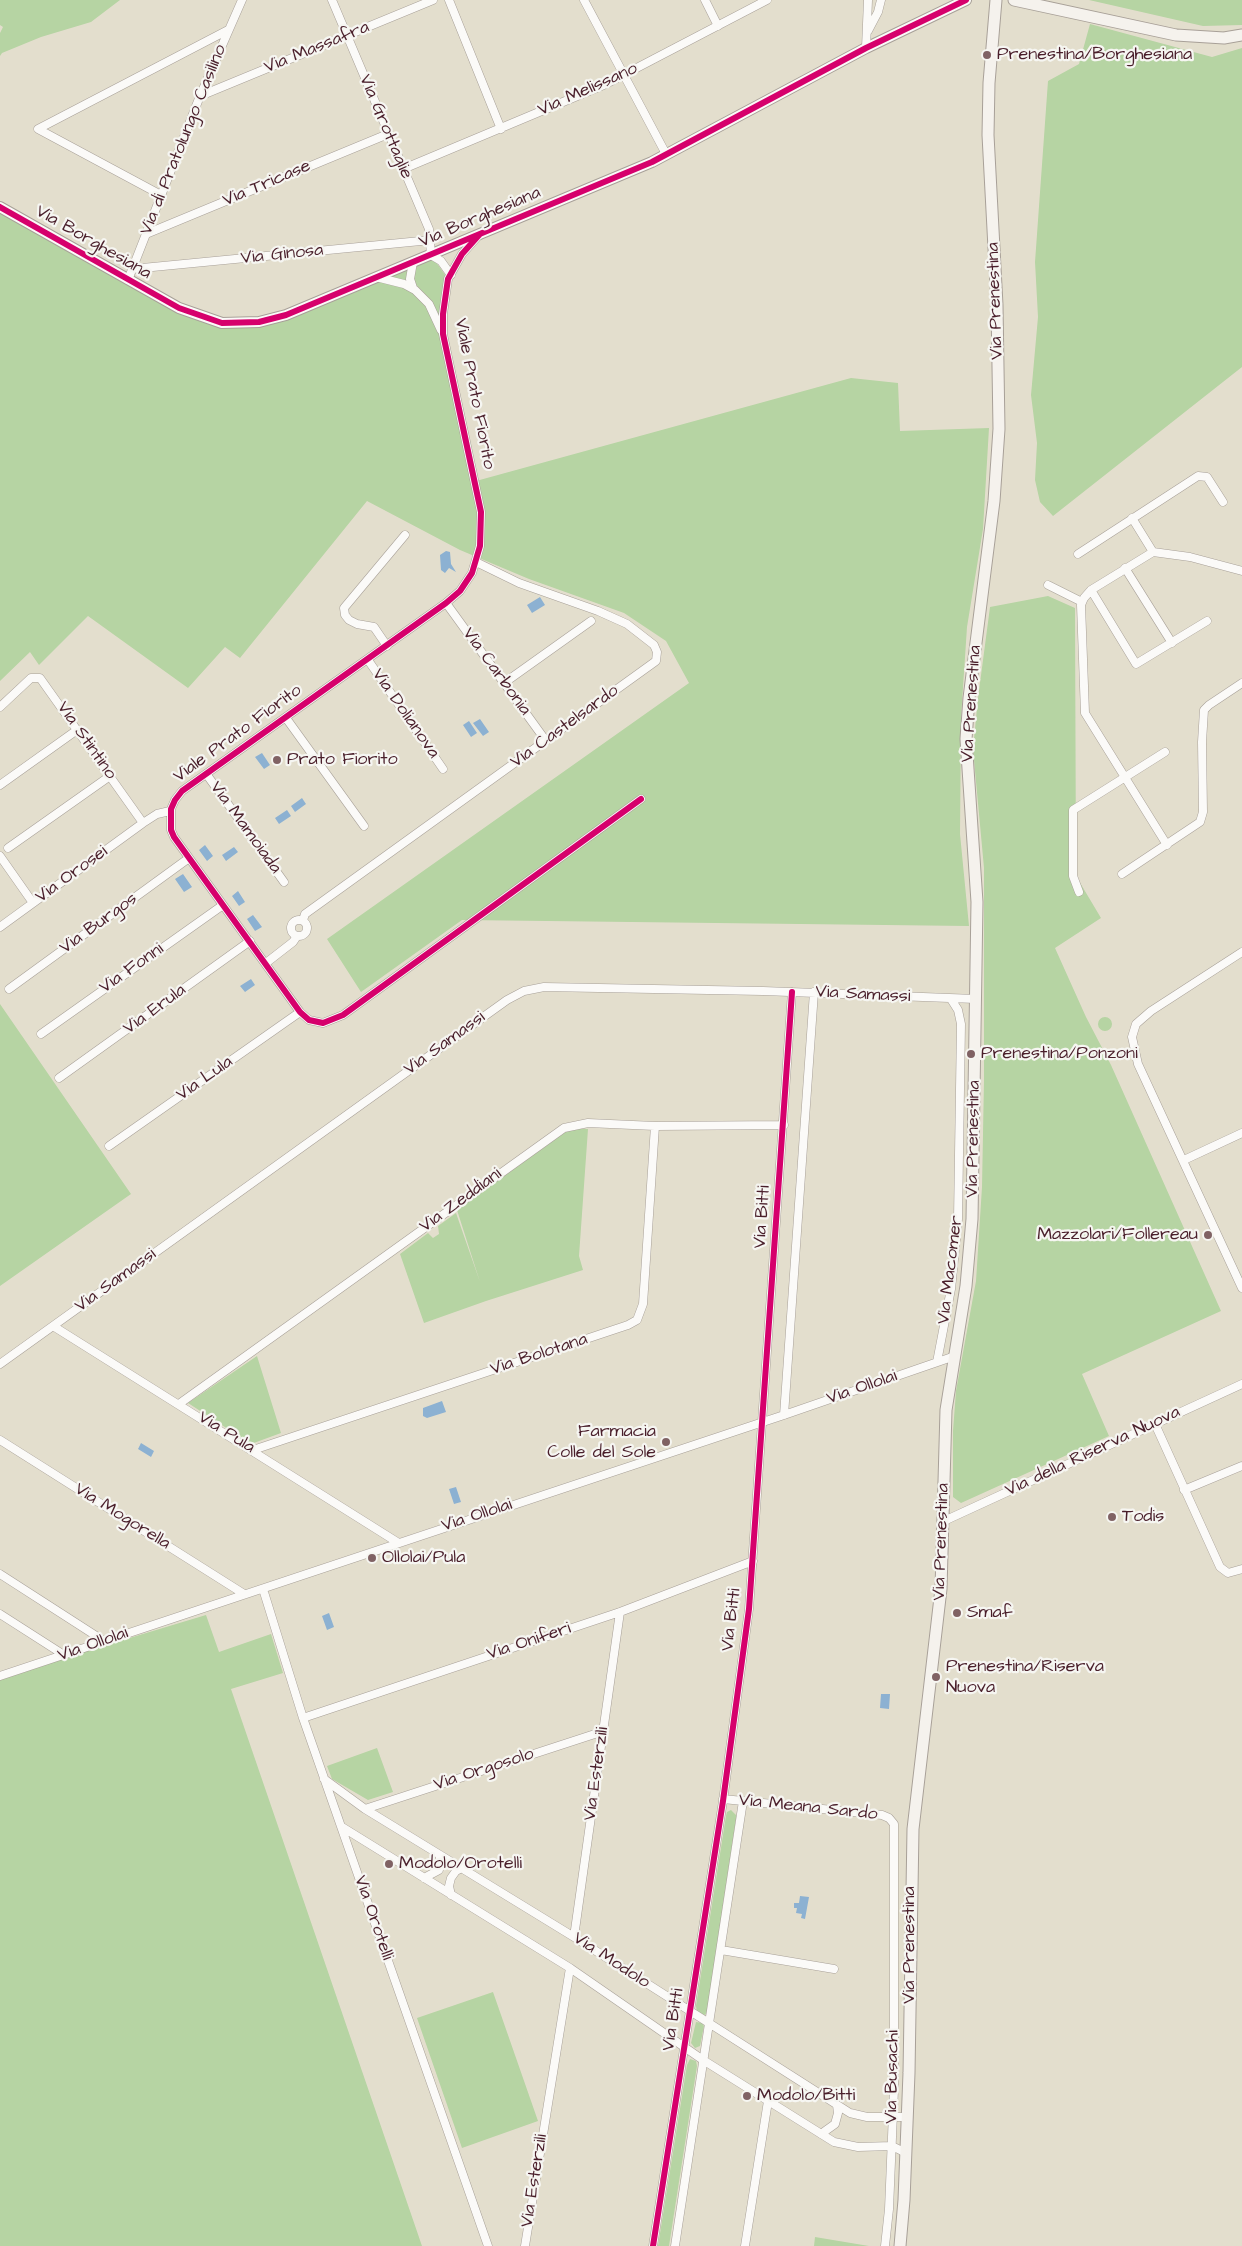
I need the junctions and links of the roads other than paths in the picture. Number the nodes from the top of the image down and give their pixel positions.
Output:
1 (242, 0) edge
2 (332, 0) edge
3 (433, 0) edge
4 (449, 0) edge
5 (584, 0) edge
6 (705, 0) edge
7 (767, 0) edge
8 (868, 0) edge
9 (881, 0) edge
10 (966, 0) edge
11 (996, 0) edge
12 (1014, 0) edge
13 (718, 26) junction
14 (228, 30) junction
15 (866, 33) junction
16 (1242, 35) edge
17 (347, 36) junction
18 (866, 48) junction
19 (624, 76) junction
20 (200, 96) junction
21 (501, 129) junction
22 (388, 134) junction
23 (666, 154) junction
24 (403, 169) junction
25 (161, 195) junction
26 (0, 208) edge
27 (146, 234) junction
28 (480, 234) junction
29 (431, 240) junction
30 (431, 255) junction
31 (413, 262) junction
32 (132, 269) junction
33 (450, 275) junction
34 (376, 277) junction
35 (128, 280) junction
36 (413, 288) junction
37 (443, 334) junction
38 (1223, 502) dead end
39 (1132, 518) junction
40 (405, 535) dead end
41 (1153, 552) junction
42 (1078, 554) dead end
43 (476, 562) junction
44 (1124, 568) junction
45 (1242, 571) edge
46 (1048, 585) dead end
47 (1091, 590) junction
48 (1082, 602) junction
49 (446, 603) junction
50 (592, 621) dead end
51 (1207, 621) dead end
52 (1172, 643) junction
53 (387, 646) junction
54 (368, 660) junction
55 (504, 683) junction
56 (1242, 683) edge
57 (0, 707) edge
58 (286, 718) junction
59 (78, 730) junction
60 (546, 741) junction
61 (1165, 752) dead end
62 (443, 769) dead end
63 (207, 775) junction
64 (110, 776) junction
65 (1123, 777) junction
66 (0, 785) edge
67 (640, 799) dead end
68 (170, 811) junction
69 (143, 823) junction
70 (364, 826) dead end
71 (1167, 845) junction
72 (8, 848) dead end
73 (0, 856) edge
74 (189, 858) junction
75 (1122, 874) dead end
76 (284, 882) dead end
77 (1080, 892) dead end
78 (33, 903) junction
79 (223, 905) junction
80 (303, 920) junction
81 (0, 927) edge
82 (297, 936) junction
83 (250, 942) junction
84 (1242, 952) edge
85 (266, 963) junction
86 (9, 989) dead end
87 (792, 992) junction
88 (814, 992) junction
89 (951, 999) junction
90 (976, 999) junction
91 (300, 1012) junction
92 (41, 1034) dead end
93 (59, 1078) dead end
94 (784, 1125) junction
95 (655, 1126) junction
96 (1242, 1133) edge
97 (109, 1146) dead end
98 (1184, 1160) junction
99 (1242, 1288) edge
100 (53, 1326) junction
101 (955, 1356) junction
102 (937, 1362) junction
103 (0, 1364) edge
104 (1242, 1384) edge
105 (179, 1404) junction
106 (784, 1415) junction
107 (763, 1422) junction
108 (1154, 1424) junction
109 (0, 1440) edge
110 (253, 1450) junction
111 (1242, 1466) edge
112 (1184, 1490) junction
113 (944, 1521) junction
114 (397, 1542) junction
115 (753, 1561) junction
116 (1242, 1569) edge
117 (0, 1574) edge
118 (263, 1589) junction
119 (244, 1594) junction
120 (620, 1612) junction
121 (0, 1614) edge
122 (104, 1641) junction
123 (64, 1655) junction
124 (0, 1676) edge
125 (303, 1718) junction
126 (604, 1731) junction
127 (324, 1779) junction
128 (723, 1799) junction
129 (743, 1801) junction
130 (365, 1809) junction
131 (891, 1820) joint
132 (342, 1828) junction
133 (440, 1855) junction
134 (462, 1868) junction
135 (424, 1878) junction
136 (451, 1895) junction
137 (574, 1937) junction
138 (720, 1950) junction
139 (570, 1968) junction
140 (834, 1969) dead end
141 (690, 2012) junction
142 (708, 2023) junction
143 (684, 2048) junction
144 (703, 2060) junction
145 (894, 2073) junction
146 (909, 2073) junction
147 (768, 2101) junction
148 (837, 2104) junction
149 (893, 2116) junction
150 (907, 2118) junction
151 (821, 2134) junction
152 (892, 2146) junction
153 (906, 2154) junction
154 (488, 2246) edge
155 (525, 2246) edge
156 (653, 2246) edge
157 (675, 2246) edge
158 (745, 2246) edge
159 (885, 2246) edge
160 (900, 2246) edge

1 - 14 street, Via di Pratolungo Casilino
2 - 17 street, Via Grottaglie
3 - 17 street, Via Massafra
4 - 21 street
5 - 19 street
6 - 13 street
7 - 13 street, Via Melissano
8 - 15 street
9 - 15 street
10 - 18 street, Via Borghesiana
11 - 90 main road, Via Prenestina
12 - 16 main road
13 - 19 street, Via Melissano
14 - 20 street, Via di Pratolungo Casilino
14 - 25 street
15 - 18 street
17 - 20 street, Via Massafra
17 - 22 street, Via Grottaglie
18 - 23 street, Via Borghesiana
19 - 21 street, Via Melissano
19 - 23 street
20 - 25 street, Via di Pratolungo Casilino
21 - 24 street, Via Melissano
22 - 24 street, Via Grottaglie
22 - 27 street, Via Tricase
23 - 28 street, Via Borghesiana
24 - 29 street, Via Grottaglie
25 - 27 street, Via di Pratolungo Casilino
26 - 35 street, Via Borghesiana
27 - 32 street, Via di Pratolungo Casilino
28 - 30 street, Via Borghesiana
28 - 33 street, Viale Prato Fiorito
29 - 30 street, Via Grottaglie
29 - 32 street, Via Ginosa
30 - 31 street, Via Borghesiana
30 - 33 street
31 - 34 street, Via Borghesiana
31 - 36 street
32 - 35 street, Via di Pratolungo Casilino
33 - 37 street, Viale Prato Fiorito
34 - 35 street, Via Borghesiana
34 - 36 street, Viale Prato Fiorito
36 - 37 street, Viale Prato Fiorito
37 - 43 street, Viale Prato Fiorito
38 - 39 street
39 - 41 street
39 - 42 street
40 - 53 street
41 - 44 street
41 - 45 street
43 - 49 street, Viale Prato Fiorito
43 - 60 street, Via Castelsardo
44 - 47 street
44 - 52 street
46 - 48 street
47 - 48 street
47 - 52 street
48 - 65 street
49 - 53 street, Viale Prato Fiorito
49 - 55 street, Via Carbonia
50 - 55 street
51 - 52 street
53 - 54 street, Viale Prato Fiorito
54 - 58 street, Viale Prato Fiorito
54 - 62 street, Via Dolianova
55 - 60 street, Via Carbonia
56 - 71 street
57 - 59 street, Via Stintino
58 - 63 street, Viale Prato Fiorito
58 - 70 street
59 - 64 street, Via Stintino
59 - 66 street
60 - 80 street, Via Castelsardo
61 - 65 street
63 - 68 street, Viale Prato Fiorito
63 - 76 street, Via Mamoiada
64 - 69 street, Via Stintino
64 - 72 street
65 - 71 street
65 - 77 street
67 - 91 street
68 - 69 street
68 - 74 street
69 - 78 street, Via Orosei
71 - 75 street
73 - 78 street
74 - 79 street
74 - 86 street, Via Burgos
78 - 81 street, Via Orosei
79 - 83 street
79 - 92 street, Via Fonni
80 - 82 street, Via Castelsardo
80 - 82 street, Via Castelsardo
82 - 85 street, Via Castelsardo
83 - 85 street
83 - 93 street, Via Erula
84 - 98 street
85 - 91 street
87 - 88 street, Via Samassi
87 - 94 street, Via Bitti
87 - 100 street, Via Samassi
88 - 89 street, Via Samassi
88 - 106 street, Via Bitti
89 - 90 street, Via Samassi
89 - 102 street, Via Macomer
90 - 101 main road, Via Prenestina
91 - 97 street, Via Lula
94 - 95 street, Via Zeddiani
94 - 107 street, Via Bitti
95 - 105 street, Via Zeddiani
95 - 110 street, Via Bolotana
96 - 98 street
98 - 99 street
100 - 103 street, Via Samassi
100 - 105 street, Via Pula
101 - 102 street, Via Ollolai
101 - 113 main road, Via Prenestina
102 - 106 street, Via Ollolai
104 - 108 street, Via della Riserva Nuova
105 - 110 street, Via Pula
106 - 107 street, Via Ollolai
107 - 114 street, Via Ollolai
107 - 115 street, Via Bitti
108 - 112 street
108 - 113 street, Via della Riserva Nuova
109 - 119 street, Via Mogorella
110 - 114 street, Via Pula
111 - 112 street
112 - 116 street
113 - 146 main road, Via Prenestina
114 - 118 street, Via Ollolai
115 - 120 street, Via Oniferi
115 - 128 street, Via Bitti
117 - 122 street
118 - 119 street, Via Ollolai
118 - 125 street, Via Orotelli
119 - 122 street, Via Ollolai
120 - 125 street, Via Oniferi
120 - 126 street, Via Esterzili
121 - 123 street
122 - 123 street, Via Ollolai
123 - 124 street, Via Ollolai
125 - 127 street, Via Orotelli
126 - 130 street, Via Orgosolo
126 - 137 street, Via Esterzili
127 - 130 street, Via Modolo
127 - 132 street, Via Orotelli
128 - 129 street, Via Meana Sardo
128 - 141 street, Via Bitti
129 - 131 street, Via Meana Sardo
129 - 138 street, Via Bitti
130 - 133 street, Via Modolo
131 - 145 street, Via Busachi
132 - 135 street, Via Modolo
132 - 154 street, Via Orotelli
133 - 134 street, Via Modolo
133 - 135 street
134 - 136 street
134 - 137 street, Via Modolo
135 - 136 street, Via Modolo
136 - 139 street, Via Modolo
137 - 141 street, Via Modolo
138 - 140 street
138 - 142 street, Via Bitti
139 - 143 street, Via Modolo
139 - 155 street, Via Esterzili
141 - 142 street, Via Modolo
141 - 143 street, Via Bitti
142 - 144 street, Via Bitti
142 - 148 street, Via Modolo
143 - 144 street, Via Modolo
143 - 156 street, Via Bitti
144 - 147 street, Via Modolo
144 - 157 street, Via Bitti
145 - 146 street
145 - 149 street, Via Busachi
146 - 150 main road, Via Prenestina
147 - 151 street, Via Modolo
147 - 158 street
148 - 149 street, Via Modolo
148 - 151 street
149 - 150 street, Via Modolo
149 - 152 street, Via Busachi
150 - 153 main road, Via Prenestina
151 - 152 street, Via Modolo
152 - 153 street
152 - 159 street, Via Busachi
153 - 160 main road, Via Prenestina

